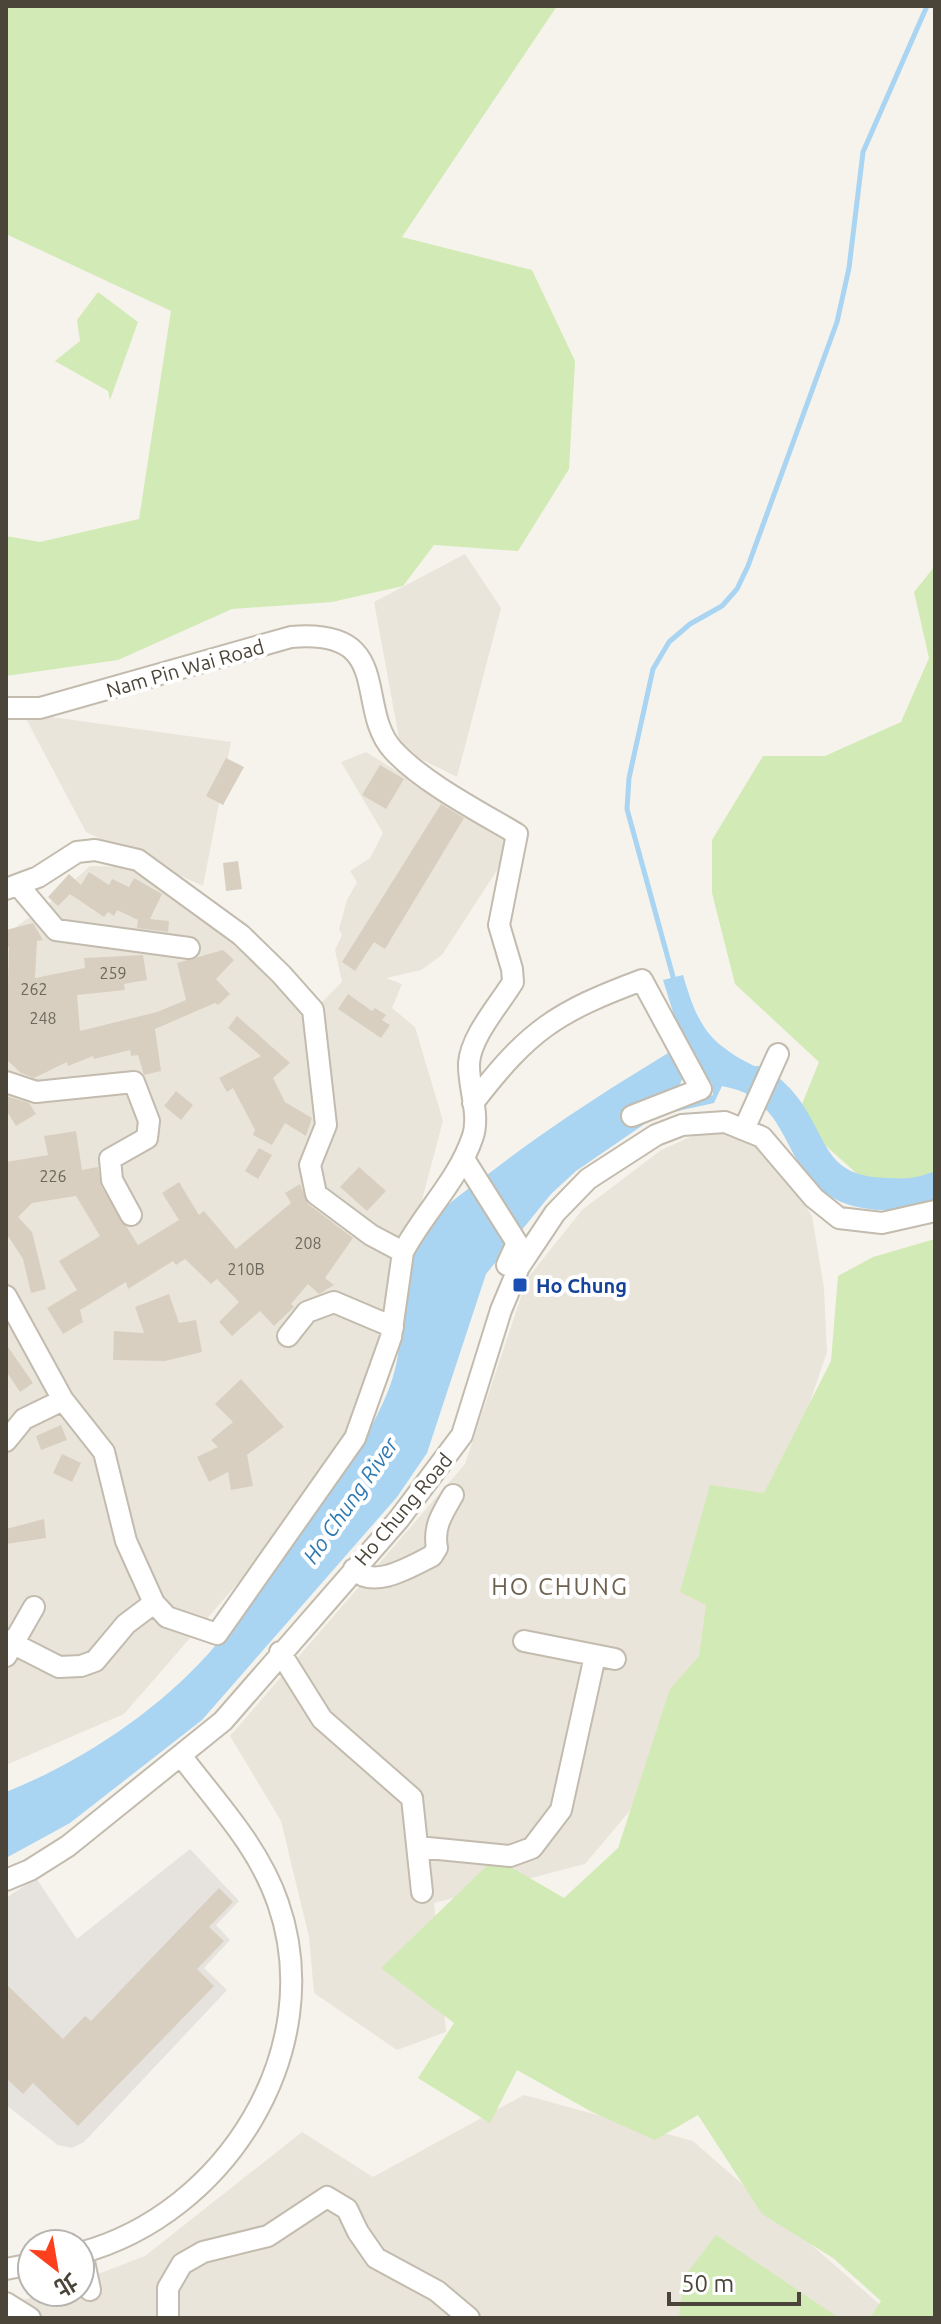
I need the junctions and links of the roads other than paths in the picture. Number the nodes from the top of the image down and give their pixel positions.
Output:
1 (6, 708) edge
2 (12, 887) edge
3 (189, 948) dead end
4 (778, 1054) dead end
5 (6, 1082) edge
6 (473, 1103) junction
7 (632, 1116) dead end
8 (748, 1119) junction
9 (469, 1166) junction
10 (935, 1211) edge
11 (131, 1215) dead end
12 (403, 1252) junction
13 (6, 1296) edge
14 (501, 1310) junction
15 (393, 1327) junction
16 (288, 1336) dead end
17 (63, 1400) junction
18 (6, 1441) edge
19 (453, 1495) dead end
20 (354, 1569) junction
21 (154, 1603) junction
22 (34, 1607) dead end
23 (524, 1641) dead end
24 (9, 1647) edge
25 (280, 1652) junction
26 (182, 1757) junction
27 (418, 1847) junction
28 (6, 1880) edge
29 (422, 1892) dead end
30 (96, 2246) edge
31 (6, 2303) edge
32 (30, 2318) edge
33 (168, 2318) edge
34 (469, 2318) edge

1 - 6 street, Nam Pin Wai Road
2 - 3 street
2 - 12 street
4 - 8 street
5 - 11 street
6 - 7 street
6 - 9 street
8 - 10 street
8 - 14 street, Ho Chung Road
9 - 12 street
9 - 14 street
12 - 15 street
13 - 17 street
14 - 20 street, Ho Chung Road
15 - 16 street
15 - 21 street
17 - 18 street
17 - 21 street
19 - 20 street
20 - 25 street, Ho Chung Road
21 - 24 street
22 - 24 street
23 - 27 street
25 - 26 street, Ho Chung Road
25 - 27 street
26 - 28 street, Ho Chung Road
26 - 30 street
27 - 29 street
31 - 32 street
33 - 34 street

